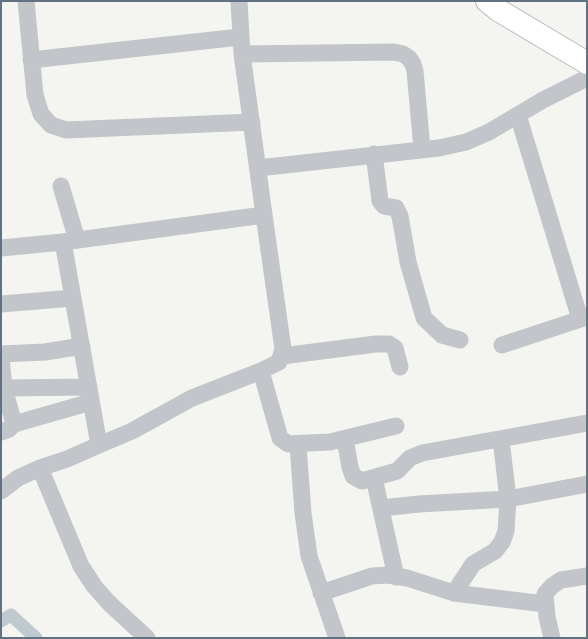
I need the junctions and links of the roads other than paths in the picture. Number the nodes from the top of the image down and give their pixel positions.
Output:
1 (26, 1) edge
2 (239, 1) edge
3 (487, 1) edge
4 (240, 37) junction
5 (242, 54) junction
6 (31, 60) junction
7 (587, 63) edge
8 (587, 78) edge
9 (518, 115) junction
10 (252, 122) junction
11 (422, 149) junction
12 (374, 154) junction
13 (258, 168) junction
14 (61, 186) dead end
15 (264, 215) junction
16 (70, 241) junction
17 (1, 248) edge
18 (73, 298) junction
19 (1, 304) edge
20 (583, 318) edge
21 (460, 340) dead end
22 (502, 345) dead end
23 (82, 346) junction
24 (1, 355) edge
25 (282, 356) junction
26 (400, 368) dead end
27 (261, 371) junction
28 (4, 388) junction
29 (90, 395) junction
30 (587, 423) edge
31 (396, 426) dead end
32 (8, 428) edge
33 (344, 439) junction
34 (501, 439) junction
35 (99, 445) junction
36 (298, 445) junction
37 (40, 468) junction
38 (374, 478) junction
39 (587, 484) edge
40 (1, 491) edge
41 (508, 499) junction
42 (381, 508) junction
43 (587, 576) edge
44 (396, 577) junction
45 (321, 593) junction
46 (454, 593) junction
47 (546, 604) junction
48 (147, 638) edge
49 (337, 638) edge
50 (552, 638) edge

1 - 6 street
2 - 4 street
3 - 7 main road
4 - 5 street
4 - 6 street
5 - 10 street
5 - 11 street
6 - 10 street
8 - 9 street
9 - 11 street
9 - 20 street
10 - 13 street
11 - 12 street
12 - 13 street
12 - 21 street
13 - 15 street
14 - 16 street
15 - 16 street
15 - 25 street
16 - 17 street
16 - 18 street
18 - 19 street
18 - 23 street
20 - 22 street
23 - 24 street
23 - 29 street
24 - 28 street
25 - 26 street
25 - 27 street
27 - 35 street
27 - 36 street
28 - 29 street
28 - 32 street
29 - 32 street
29 - 35 street
30 - 34 street
31 - 33 street
33 - 36 street
33 - 38 street
34 - 38 street
34 - 41 street
35 - 37 street
36 - 45 street
37 - 40 street
37 - 48 street
38 - 42 street
39 - 41 street
41 - 42 street
41 - 46 street
42 - 44 street
43 - 47 street
44 - 45 street
44 - 46 street
45 - 49 street
46 - 47 street
47 - 50 street

